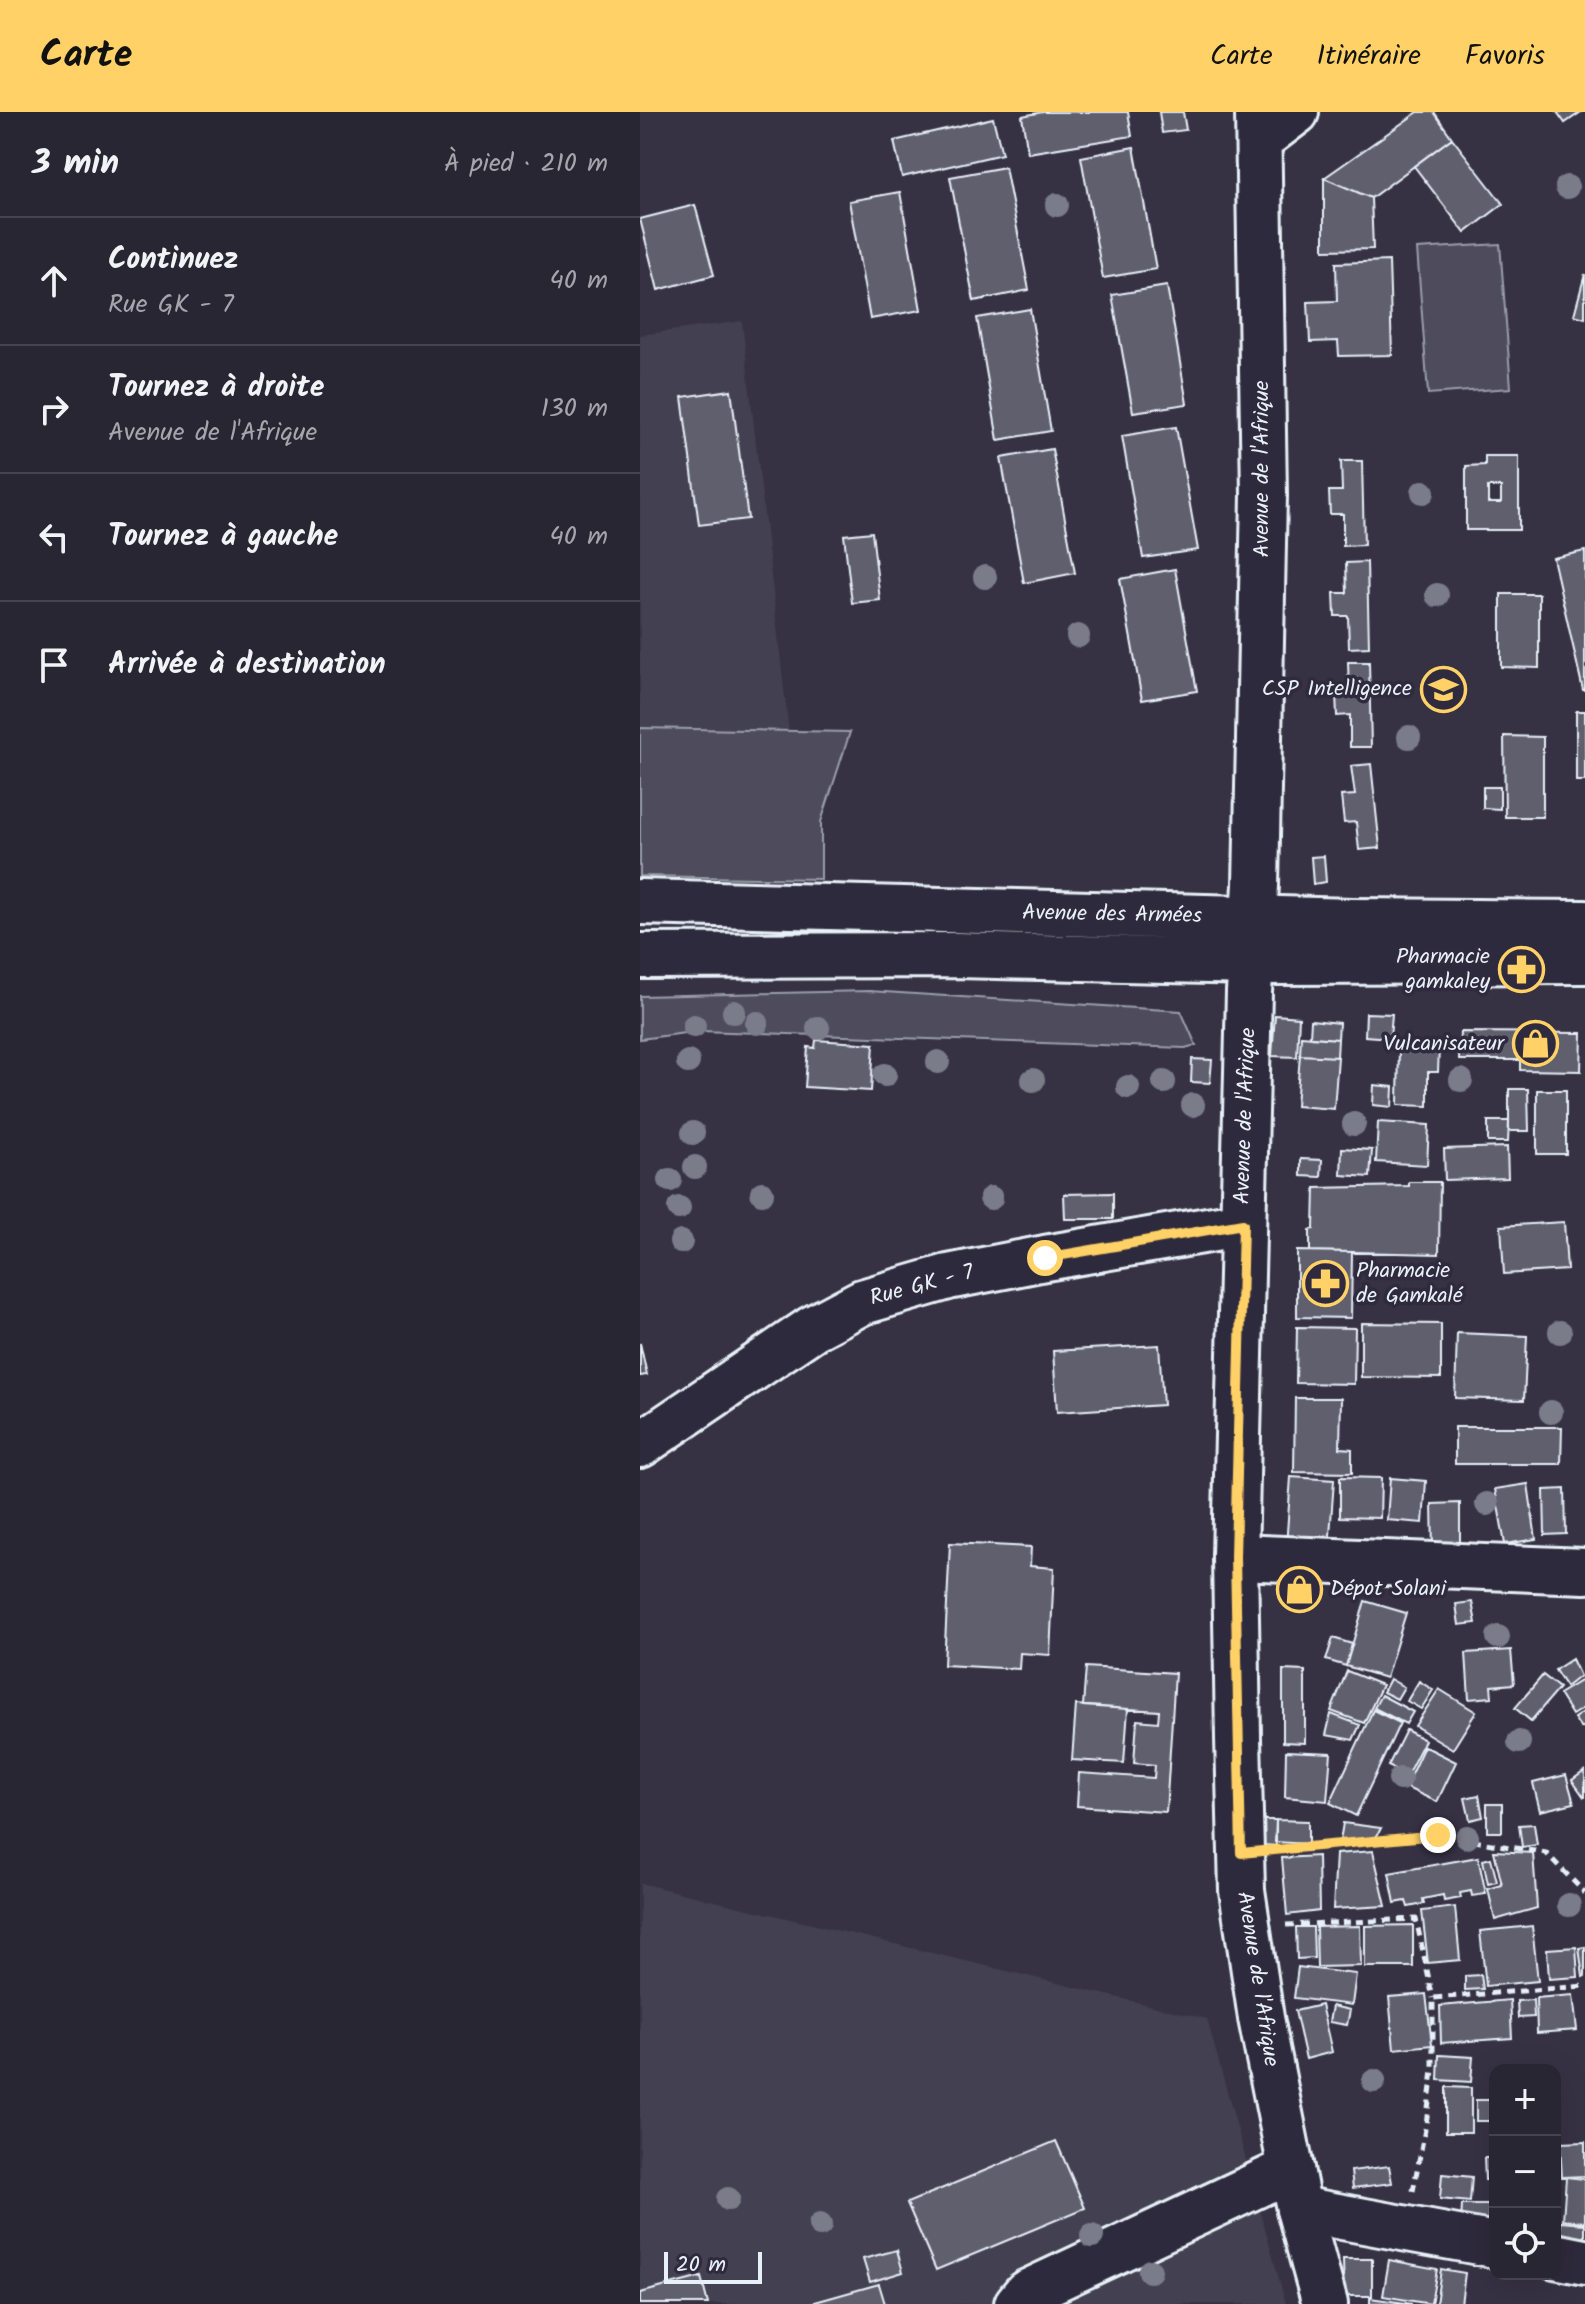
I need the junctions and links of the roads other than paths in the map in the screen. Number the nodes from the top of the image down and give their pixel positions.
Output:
1 (1296, 112) edge
2 (1258, 126) edge
3 (640, 902) edge
4 (1254, 918) junction
5 (1585, 923) edge
6 (640, 956) edge
7 (1585, 961) edge
8 (1252, 962) junction
9 (1243, 1224) junction
10 (640, 1445) edge
11 (1235, 1557) junction
12 (1585, 1571) edge
13 (1295, 2189) junction
14 (1489, 2244) edge
15 (1561, 2257) edge
16 (1585, 2262) edge
17 (1017, 2304) edge
18 (1325, 2304) edge

1 - 2 main road
2 - 4 main road, Avenue de l'Afrique
3 - 4 main road, Avenue des Armées
4 - 5 main road, Avenue des Armées
4 - 8 main road, Avenue de l'Afrique
6 - 8 main road, Avenue des Armées
7 - 8 main road, Avenue des Armées
8 - 9 main road, Avenue de l'Afrique
9 - 10 main road, Rue GK - 7
9 - 11 main road, Avenue de l'Afrique
11 - 12 main road
11 - 13 main road, Avenue de l'Afrique
13 - 14 main road
13 - 17 main road
13 - 18 main road, Avenue de l'Afrique
15 - 16 main road

